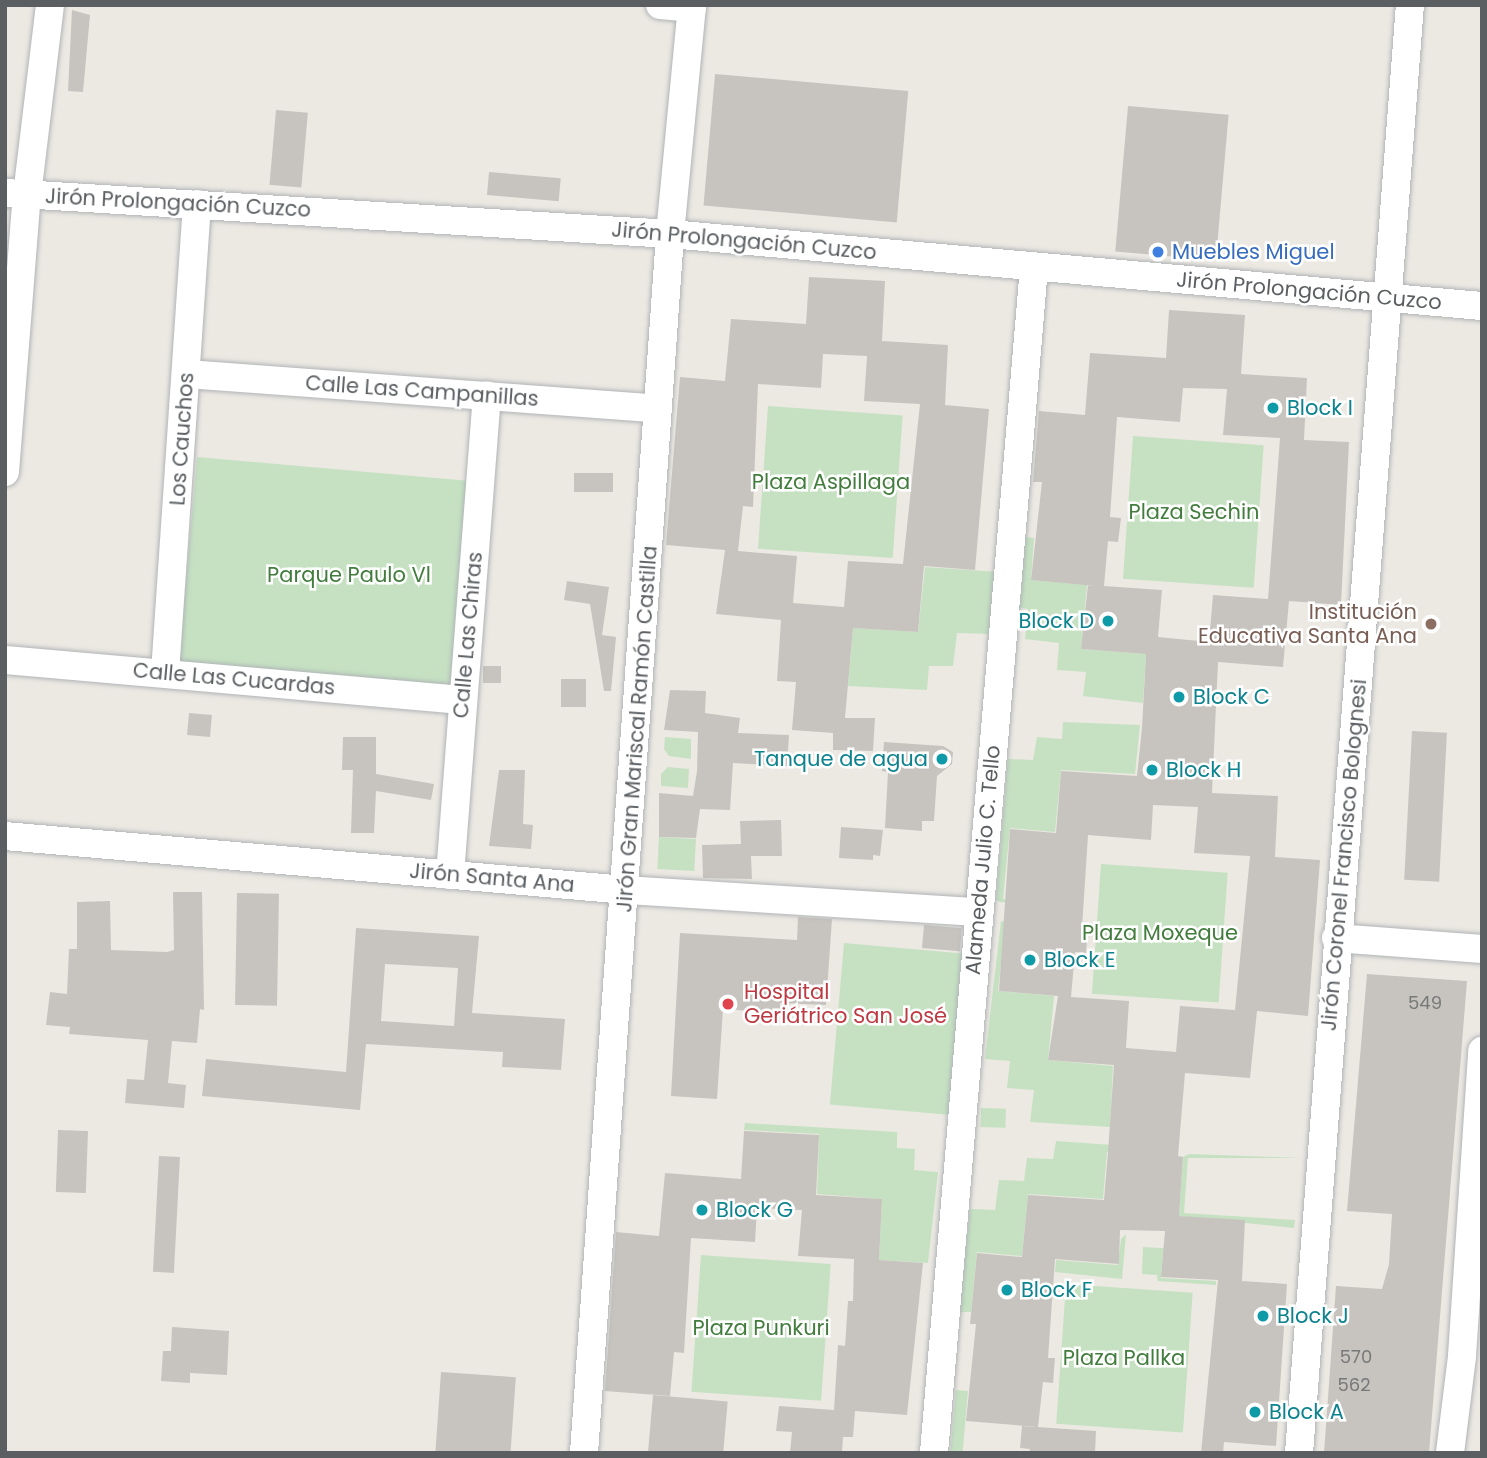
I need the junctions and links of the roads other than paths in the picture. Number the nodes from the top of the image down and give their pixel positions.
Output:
1 (50, 5) edge
2 (660, 5) edge
3 (1410, 5) edge
4 (692, 6) edge
5 (16, 194) edge
6 (197, 204) junction
7 (670, 234) junction
8 (1034, 267) junction
9 (1388, 299) junction
10 (1482, 306) edge
11 (187, 374) junction
12 (487, 395) junction
13 (658, 409) junction
14 (5, 472) edge
15 (5, 660) edge
16 (165, 673) junction
17 (462, 700) junction
18 (5, 836) edge
19 (450, 875) junction
20 (626, 890) junction
21 (979, 912) junction
22 (1336, 938) junction
23 (1482, 949) edge
24 (1482, 1051) edge
25 (1478, 1187) edge
26 (1471, 1366) edge
27 (584, 1453) edge
28 (934, 1453) edge
29 (1299, 1453) edge
30 (1450, 1453) edge

1 - 5 street
2 - 4 street
3 - 9 street, Jirón Coronel Francisco Bolognesi
4 - 7 street, Jirón Gran Mariscal Ramón Castilla
5 - 6 street, Jirón Prolongación Cuzco
5 - 14 street
6 - 7 street, Jirón Prolongación Cuzco
6 - 11 street, Los Cauchos
7 - 8 street, Jirón Prolongación Cuzco
7 - 13 street, Jirón Gran Mariscal Ramón Castilla
8 - 9 street, Jirón Prolongación Cuzco
8 - 21 street, Alameda Julio C. Tello
9 - 10 street, Jirón Prolongación Cuzco
9 - 22 street, Jirón Coronel Francisco Bolognesi
11 - 12 street, Calle Las Campanillas
11 - 16 street, Los Cauchos
12 - 13 street, Calle Las Campanillas
12 - 17 street, Calle Las Chiras
13 - 20 street, Jirón Gran Mariscal Ramón Castilla
15 - 16 street, Calle Las Cucardas
16 - 17 street, Calle Las Cucardas
17 - 19 street, Calle Las Chiras
18 - 19 street, Jirón Santa Ana
19 - 20 street, Jirón Santa Ana
20 - 21 street, Jirón Santa Ana
20 - 27 street, Jirón Gran Mariscal Ramón Castilla
21 - 28 street, Alameda Julio C. Tello
22 - 23 street
22 - 29 street, Jirón Coronel Francisco Bolognesi
24 - 25 street
25 - 26 street
26 - 30 street

